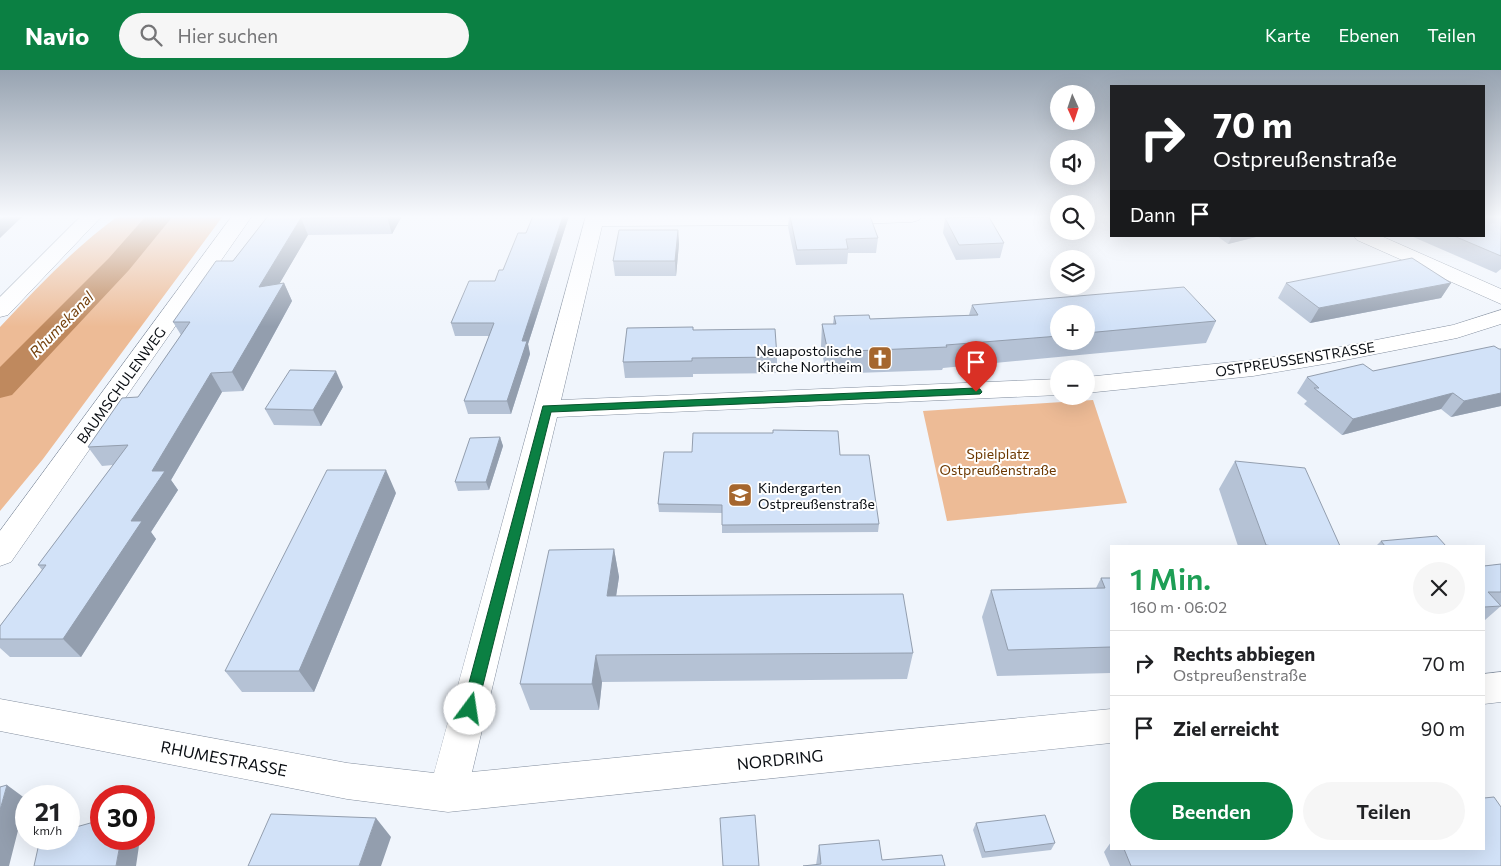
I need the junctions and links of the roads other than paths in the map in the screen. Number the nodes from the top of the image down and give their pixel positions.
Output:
1 (56, 253) edge
2 (215, 253) edge
3 (585, 253) edge
4 (1403, 253) edge
5 (1501, 297) edge
6 (0, 310) edge
7 (1501, 317) edge
8 (1095, 384) edge
9 (1050, 387) edge
10 (547, 408) junction
11 (0, 554) edge
12 (1501, 687) edge
13 (1485, 689) edge
14 (0, 715) edge
15 (1110, 726) edge
16 (448, 793) junction

1 - 6 street
2 - 11 street, BAUMSCHULENWEG
3 - 10 street
4 - 5 street
7 - 8 street, OSTPREUSSENSTRASSE
9 - 10 street
10 - 16 street
12 - 13 street
14 - 16 street, RHUMESTRASSE
15 - 16 street, NORDRING

